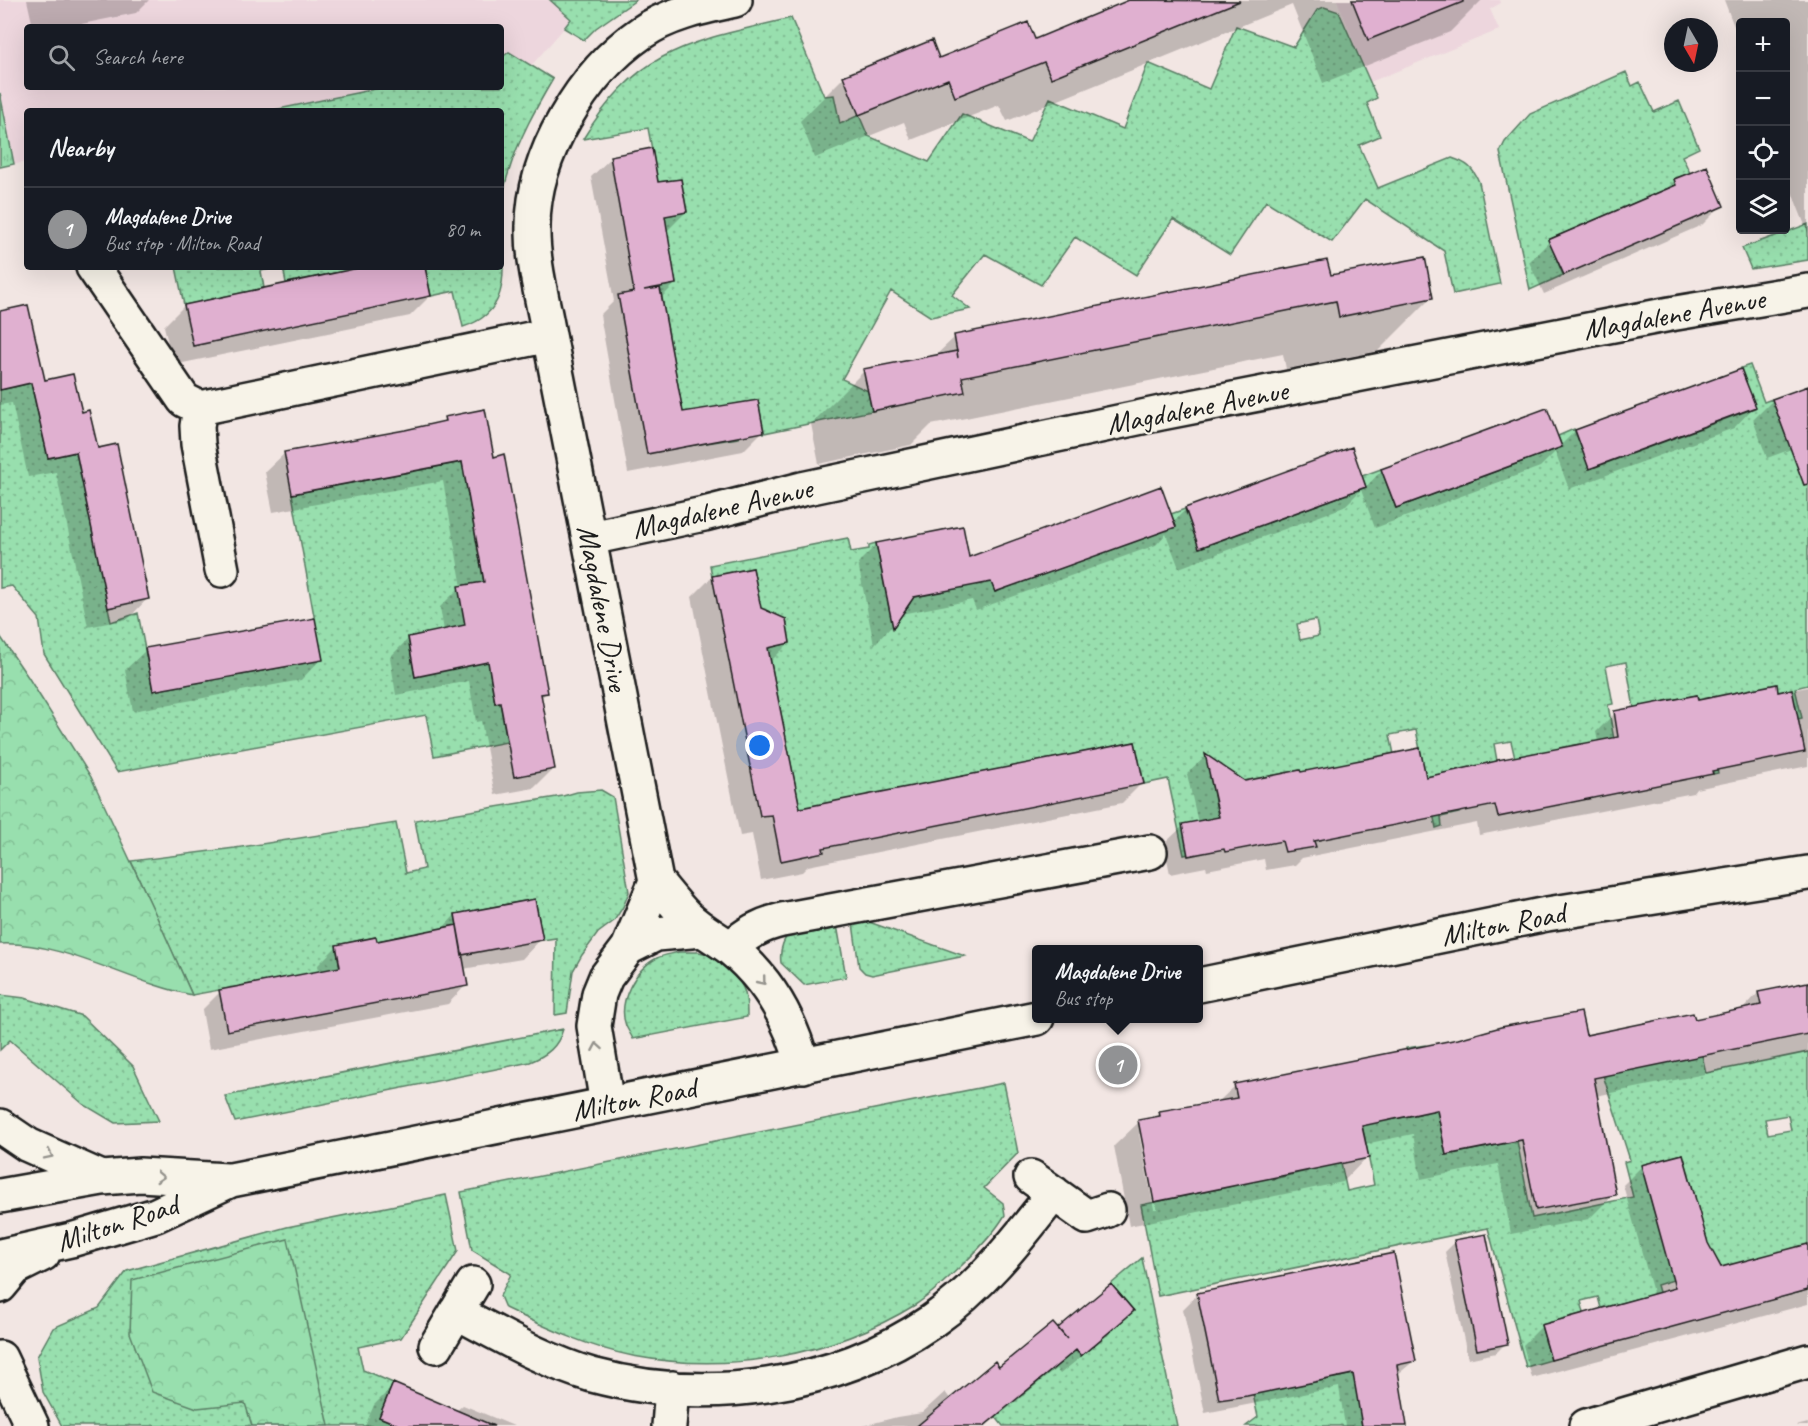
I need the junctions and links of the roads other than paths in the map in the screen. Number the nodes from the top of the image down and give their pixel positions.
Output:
1 (735, 0) edge
2 (95, 270) edge
3 (1808, 291) edge
4 (549, 335) junction
5 (200, 408) junction
6 (590, 538) junction
7 (222, 570) dead end
8 (1150, 852) dead end
9 (1808, 873) edge
10 (656, 882) junction
11 (702, 930) junction
12 (628, 948) junction
13 (730, 948) junction
14 (1203, 984) edge
15 (1032, 1019) edge
16 (803, 1066) junction
17 (607, 1104) junction
18 (0, 1126) edge
19 (102, 1178) junction
20 (231, 1180) junction
21 (0, 1196) edge
22 (1108, 1210) dead end
23 (71, 1240) junction
24 (0, 1256) edge
25 (473, 1284) dead end
26 (0, 1286) edge
27 (456, 1312) junction
28 (436, 1346) dead end
29 (0, 1358) edge
30 (1808, 1361) edge
31 (672, 1388) junction
32 (32, 1426) edge
33 (669, 1426) edge
34 (1586, 1426) edge

1 - 4 street, Magdalene Drive
2 - 5 street
3 - 6 street, Magdalene Avenue
4 - 5 street
4 - 6 street, Magdalene Drive
5 - 7 street
6 - 10 street, Magdalene Drive
8 - 13 street
9 - 14 street, Milton Road
10 - 11 street
10 - 12 street
11 - 12 street
11 - 13 street
17 -> 12 street
13 -> 16 street
15 - 16 street, Milton Road
16 - 17 street, Milton Road
17 - 20 street, Milton Road
18 -> 19 street
19 -> 20 street, Milton Road
19 - 21 street, Milton Road
20 - 23 street, Milton Road
22 - 31 street
23 - 24 street, Milton Road
23 - 26 street
25 - 27 street
27 - 28 street
27 - 31 street
29 - 32 street
30 - 34 street
31 - 33 street

